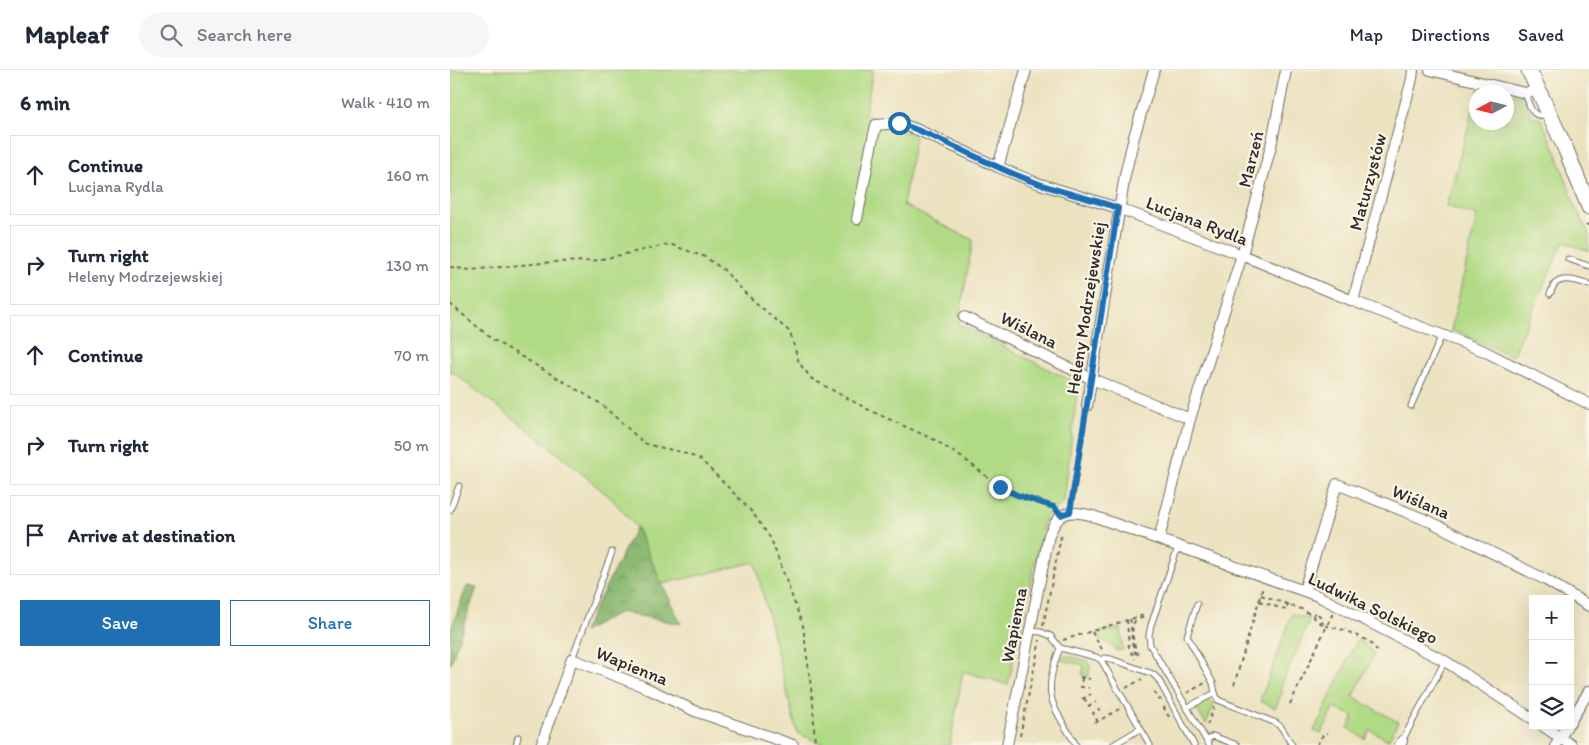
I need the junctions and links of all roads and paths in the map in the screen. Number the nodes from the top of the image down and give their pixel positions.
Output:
1 (1026, 70) edge
2 (1154, 70) edge
3 (1286, 70) edge
4 (1413, 70) edge
5 (1430, 70) edge
6 (1530, 70) edge
7 (1532, 91) junction
8 (998, 167) junction
9 (1588, 203) edge
10 (1118, 208) junction
11 (858, 220) dead end
12 (1242, 255) junction
13 (1568, 258) dead end
14 (1589, 266) edge
15 (450, 267) edge
16 (1589, 285) edge
17 (1550, 294) dead end
18 (1353, 301) junction
19 (450, 304) edge
20 (964, 317) dead end
21 (1442, 335) junction
22 (1092, 379) junction
23 (1589, 404) edge
24 (1087, 406) joint
25 (1411, 406) dead end
26 (1190, 419) junction
27 (459, 486) dead end
28 (451, 502) edge
29 (450, 510) edge
30 (1066, 513) junction
31 (1063, 531) dead end
32 (1159, 539) junction
33 (1178, 546) junction
34 (612, 552) dead end
35 (1265, 582) dead end
36 (1304, 590) junction
37 (1261, 595) junction
38 (1259, 601) junction
39 (1276, 601) junction
40 (1197, 604) dead end
41 (1288, 604) junction
42 (1275, 606) junction
43 (1589, 606) edge
44 (1334, 609) dead end
45 (1312, 617) junction
46 (1128, 620) junction
47 (1323, 625) junction
48 (1327, 626) junction
49 (1029, 631) junction
50 (1091, 631) junction
51 (1041, 632) junction
52 (1062, 640) dead end
53 (1060, 648) junction
54 (1101, 649) dead end
55 (1380, 654) dead end
56 (572, 659) junction
57 (1101, 660) junction
58 (1445, 661) junction
59 (1140, 662) dead end
60 (1143, 678) dead end
61 (1090, 680) dead end
62 (1199, 686) dead end
63 (1234, 686) dead end
64 (1089, 688) dead end
65 (1124, 689) dead end
66 (1589, 691) edge
67 (1154, 692) dead end
68 (1215, 693) junction
69 (1091, 694) dead end
70 (1186, 694) dead end
71 (1159, 700) dead end
72 (1096, 702) dead end
73 (1290, 704) dead end
74 (1123, 707) dead end
75 (1164, 708) dead end
76 (1186, 708) junction
77 (1100, 709) dead end
78 (1213, 710) dead end
79 (1574, 715) edge
80 (1529, 716) edge
81 (1167, 718) dead end
82 (1206, 726) dead end
83 (1140, 729) junction
84 (1547, 730) edge
85 (1565, 730) edge
86 (1327, 733) dead end
87 (518, 737) dead end
88 (1018, 739) dead end
89 (1558, 741) edge
90 (1208, 742) edge
91 (1401, 743) edge
92 (516, 745) edge
93 (541, 745) edge
94 (793, 745) edge
95 (815, 745) edge
96 (1007, 745) edge
97 (1076, 745) edge
98 (1113, 745) edge
99 (1150, 745) edge
100 (1194, 745) edge
101 (1237, 745) edge
102 (1292, 745) edge
103 (1317, 745) edge
104 (1571, 745) edge

1 - 8 street
2 - 10 street, Heleny Modrzejewskiej
3 - 12 street, Marzeń
4 - 18 street, Maturzystów
5 - 7 street
6 - 7 main road
7 - 9 main road
8 - 10 street, Lucjana Rydla
8 - 11 street, Lucjana Rydla
10 - 12 street, Lucjana Rydla
10 - 22 street, Heleny Modrzejewskiej
12 - 18 street, Lucjana Rydla
12 - 26 street
13 - 14 lane
15 - 30 path
16 - 17 lane
18 - 21 street, Lucjana Rydla
19 - 95 path
20 - 22 street, Wiślana
21 - 23 street, Lucjana Rydla
21 - 25 lane
22 - 24 street, Heleny Modrzejewskiej
22 - 26 street, Wiślana
24 - 30 path
26 - 32 street
27 - 28 lane
28 - 29 lane
30 - 32 street, Ludwika Solskiego
30 - 49 street, Wapienna
31 - 51 path
32 - 33 street, Ludwika Solskiego
33 - 36 street, Ludwika Solskiego
33 - 76 lane
34 - 56 lane
35 - 37 path
36 - 43 street, Wiślana
36 - 58 street, Ludwika Solskiego
37 - 38 path
37 - 39 path
38 - 42 path
38 - 63 path
39 - 41 path
39 - 42 path
40 - 68 lane
41 - 42 path
41 - 45 path
44 - 48 path
45 - 47 path
45 - 47 path
46 - 46 path
46 - 50 path
46 - 59 path
47 - 48 path
48 - 55 path
48 - 73 path
49 - 51 lane
49 - 96 street, Wapienna
50 - 52 path
50 - 54 path
51 - 53 lane
51 - 88 path
53 - 57 lane
53 - 97 lane
56 - 93 street
56 - 94 street, Wapienna
57 - 83 lane
57 - 100 lane
58 - 80 street, Ludwika Solskiego
58 - 91 lane
60 - 65 path
61 - 64 path
62 - 70 path
66 - 79 street
67 - 71 path
68 - 76 lane
68 - 102 lane
69 - 72 path
74 - 77 path
75 - 81 path
76 - 90 lane
78 - 82 path
83 - 98 lane
83 - 99 lane
84 - 89 street
85 - 89 street
86 - 103 path
87 - 92 lane
89 - 104 street
90 - 101 lane

